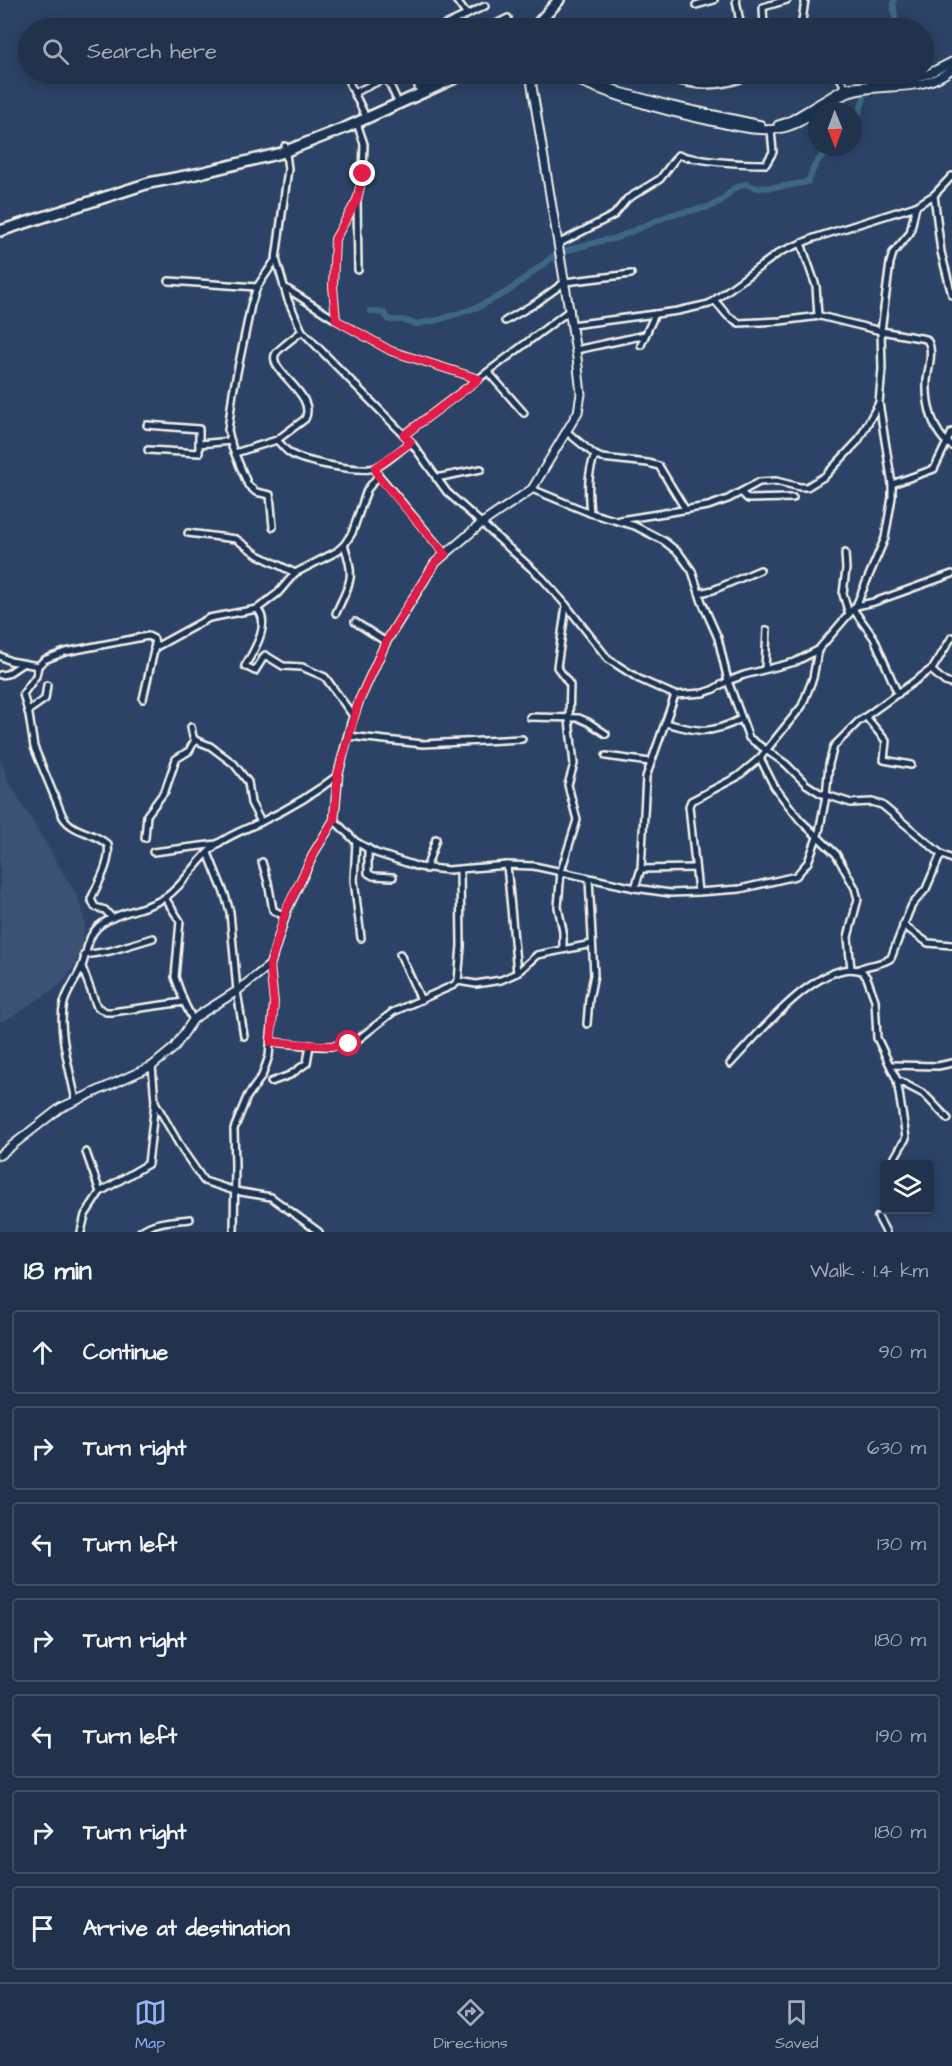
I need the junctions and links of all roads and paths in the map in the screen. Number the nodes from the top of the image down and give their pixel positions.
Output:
1 (456, 0) edge
2 (559, 0) edge
3 (714, 0) edge
4 (736, 0) edge
5 (787, 0) edge
6 (805, 0) edge
7 (696, 5) dead end
8 (485, 6) dead end
9 (467, 15) junction
10 (460, 18) edge
11 (543, 18) edge
12 (739, 18) edge
13 (764, 18) edge
14 (802, 18) edge
15 (952, 62) edge
16 (952, 69) edge
17 (934, 71) edge
18 (934, 78) edge
19 (350, 84) edge
20 (370, 84) edge
21 (390, 84) edge
22 (427, 84) edge
23 (442, 84) edge
24 (532, 84) edge
25 (586, 84) edge
26 (600, 84) edge
27 (696, 84) edge
28 (718, 84) edge
29 (843, 84) edge
30 (888, 84) edge
31 (917, 84) edge
32 (846, 90) junction
33 (354, 93) junction
34 (396, 98) junction
35 (364, 113) junction
36 (357, 123) junction
37 (771, 130) junction
38 (285, 149) junction
39 (952, 176) edge
40 (933, 195) junction
41 (357, 200) junction
42 (916, 206) junction
43 (0, 231) edge
44 (801, 243) junction
45 (558, 244) junction
46 (276, 259) junction
47 (357, 270) dead end
48 (631, 274) dead end
49 (169, 281) dead end
50 (565, 282) junction
51 (257, 287) junction
52 (284, 287) junction
53 (952, 295) edge
54 (715, 301) junction
55 (570, 310) junction
56 (656, 314) junction
57 (818, 316) junction
58 (336, 320) junction
59 (505, 321) dead end
60 (572, 325) junction
61 (302, 331) junction
62 (880, 332) junction
63 (645, 334) junction
64 (641, 345) dead end
65 (576, 350) junction
66 (488, 372) junction
67 (479, 379) junction
68 (879, 403) junction
69 (524, 413) dead end
70 (147, 425) dead end
71 (567, 432) junction
72 (952, 432) edge
73 (404, 435) junction
74 (277, 440) junction
75 (231, 441) junction
76 (411, 442) junction
77 (199, 444) junction
78 (949, 444) edge
79 (148, 450) dead end
80 (235, 453) junction
81 (595, 455) junction
82 (375, 468) junction
83 (481, 470) dead end
84 (378, 476) junction
85 (436, 478) junction
86 (892, 484) junction
87 (532, 489) junction
88 (741, 492) junction
89 (794, 498) dead end
90 (686, 509) junction
91 (590, 513) junction
92 (615, 520) junction
93 (482, 523) junction
94 (273, 527) dead end
95 (188, 533) dead end
96 (344, 545) junction
97 (845, 553) dead end
98 (445, 554) junction
99 (760, 570) dead end
100 (295, 573) junction
101 (952, 574) edge
102 (699, 594) junction
103 (566, 605) junction
104 (257, 609) junction
105 (852, 610) junction
106 (336, 613) dead end
107 (355, 622) dead end
108 (767, 630) dead end
109 (952, 637) edge
110 (386, 642) junction
111 (154, 648) junction
112 (818, 651) junction
113 (0, 656) edge
114 (22, 664) junction
115 (38, 666) junction
116 (765, 669) junction
117 (931, 670) junction
118 (0, 675) edge
119 (728, 681) junction
120 (952, 684) edge
121 (47, 685) dead end
122 (898, 694) junction
123 (675, 696) junction
124 (144, 699) dead end
125 (28, 711) junction
126 (354, 717) junction
127 (530, 717) dead end
128 (569, 717) junction
129 (866, 717) junction
130 (741, 719) junction
131 (666, 723) junction
132 (191, 727) dead end
133 (606, 734) dead end
134 (348, 736) junction
135 (522, 738) dead end
136 (195, 740) junction
137 (766, 749) junction
138 (606, 756) dead end
139 (760, 758) junction
140 (650, 762) junction
141 (911, 765) dead end
142 (338, 774) junction
143 (826, 796) junction
144 (334, 820) junction
145 (261, 822) junction
146 (145, 838) dead end
147 (817, 838) junction
148 (436, 839) dead end
149 (356, 842) junction
150 (219, 844) junction
151 (368, 848) junction
152 (153, 852) dead end
153 (208, 853) junction
154 (941, 854) junction
155 (952, 859) edge
156 (262, 862) dead end
157 (507, 865) junction
158 (695, 868) junction
159 (426, 869) junction
160 (460, 869) junction
161 (641, 869) junction
162 (561, 871) junction
163 (393, 877) dead end
164 (589, 879) junction
165 (635, 888) junction
166 (698, 892) junction
167 (165, 898) junction
168 (284, 916) junction
169 (112, 918) junction
170 (903, 925) junction
171 (153, 938) dead end
172 (361, 938) dead end
173 (592, 944) junction
174 (952, 945) edge
175 (563, 950) junction
176 (400, 954) dead end
177 (84, 955) junction
178 (270, 966) junction
179 (81, 967) junction
180 (851, 969) junction
181 (859, 969) junction
182 (517, 973) junction
183 (458, 981) junction
184 (237, 991) junction
185 (421, 999) junction
186 (184, 1002) junction
187 (193, 1020) junction
188 (587, 1024) dead end
189 (244, 1036) dead end
190 (271, 1042) junction
191 (310, 1045) junction
192 (952, 1063) edge
193 (730, 1064) dead end
194 (891, 1065) junction
195 (152, 1066) junction
196 (897, 1080) junction
197 (271, 1082) dead end
198 (76, 1101) junction
199 (155, 1102) junction
200 (948, 1119) dead end
201 (86, 1152) dead end
202 (0, 1155) edge
203 (895, 1157) dead end
204 (235, 1191) junction
205 (100, 1192) junction
206 (878, 1217) dead end
207 (190, 1219) dead end
208 (81, 1232) edge
209 (140, 1232) edge
210 (234, 1232) edge
211 (319, 1232) edge
212 (886, 1232) edge

1 - 9 street
2 - 11 highway
3 - 7 street
4 - 12 street
5 - 13 street
6 - 14 street
8 - 9 street
9 - 10 street
15 - 17 street
16 - 18 street
19 - 33 street
20 - 33 street
21 - 34 street
22 - 34 highway
23 - 36 highway
24 - 45 street
25 - 37 street
26 - 32 street
27 - 28 street
29 - 32 street
30 - 32 street
31 - 32 street
32 - 37 street
33 - 35 street
34 - 35 highway
35 - 38 highway
36 - 38 highway
36 - 41 street
37 - 45 street
38 - 43 highway
38 - 46 street
39 - 40 street
40 - 42 street
40 - 53 street
41 - 47 street
41 - 58 street
42 - 44 street
42 - 62 street
44 - 54 street
44 - 57 street
45 - 50 street
46 - 51 street
46 - 52 street
48 - 50 street
49 - 51 street
50 - 55 street
50 - 59 street
51 - 75 street
52 - 58 street
52 - 61 street
54 - 56 street
54 - 57 street
55 - 60 street
55 - 66 street
56 - 60 street
56 - 63 street
57 - 62 street
58 - 67 street
60 - 65 street
61 - 73 street
61 - 74 street
62 - 68 street
62 - 78 street
63 - 64 street
63 - 65 street
65 - 71 street
66 - 67 street
66 - 69 street
67 - 73 street
68 - 86 street
68 - 88 street
70 - 77 street
71 - 81 street
71 - 87 street
72 - 78 street
73 - 76 street
74 - 80 street
74 - 82 street
75 - 77 street
75 - 80 street
76 - 82 street
76 - 85 street
77 - 79 street
78 - 86 street
80 - 94 street
81 - 90 street
81 - 91 street
82 - 84 street
83 - 85 street
84 - 96 street
84 - 98 street
85 - 93 street
86 - 105 street
87 - 91 street
87 - 93 street
88 - 89 street
88 - 90 street
90 - 92 street
91 - 92 street
92 - 102 street
93 - 98 street
93 - 103 street
95 - 100 street
96 - 100 street
96 - 106 street
97 - 105 street
98 - 110 street
99 - 102 street
100 - 104 street
101 - 105 street
102 - 119 street
103 - 123 street
103 - 128 street
104 - 111 street
104 - 126 street
105 - 112 street
105 - 122 street
107 - 110 street
108 - 116 street
109 - 117 street
110 - 126 street
111 - 115 street
111 - 124 street
112 - 116 street
112 - 137 street
113 - 114 street
114 - 115 street
114 - 118 street
115 - 125 street
116 - 119 street
117 - 120 street
117 - 122 street
119 - 123 street
119 - 130 street
121 - 125 street
122 - 129 street
123 - 131 street
125 - 169 street
126 - 134 street
127 - 128 street
128 - 133 street
128 - 162 street
129 - 141 street
129 - 143 street
130 - 131 street
130 - 137 street
131 - 140 street
132 - 136 street
134 - 135 street
134 - 142 street
136 - 145 street
136 - 146 street
137 - 139 street
137 - 143 street
138 - 140 street
139 - 147 street
139 - 158 street
140 - 161 street
142 - 144 street
142 - 145 street
143 - 147 street
143 - 154 street
144 - 149 street
144 - 168 street
145 - 150 street
147 - 166 street
147 - 180 street
148 - 159 street
149 - 151 street
149 - 172 street
150 - 152 street
150 - 153 street
151 - 159 street
151 - 163 street
153 - 167 street
153 - 184 street
154 - 155 street
154 - 170 street
156 - 168 street
157 - 160 street
157 - 162 street
157 - 182 street
158 - 161 street
158 - 166 street
159 - 160 street
160 - 183 street
161 - 165 street
162 - 164 street
162 - 175 street
164 - 165 street
164 - 173 street
165 - 166 street
167 - 169 street
167 - 186 street
168 - 178 street
169 - 177 street
170 - 174 street
170 - 181 street
171 - 177 street
173 - 175 street
173 - 188 street
175 - 182 street
176 - 185 street
177 - 179 street
178 - 184 street
178 - 190 street
179 - 186 street
179 - 198 street
180 - 181 street
180 - 193 street
181 - 194 street
182 - 183 street
183 - 185 street
184 - 187 street
184 - 189 street
185 - 191 street
186 - 187 street
187 - 195 street
190 - 191 street
190 - 204 street
191 - 197 street
192 - 194 street
194 - 196 street
195 - 198 street
195 - 199 street
196 - 200 street
196 - 203 street
198 - 202 street
199 - 204 street
199 - 205 street
201 - 205 street
204 - 210 street
204 - 211 street
205 - 208 street
206 - 212 street
207 - 209 street

